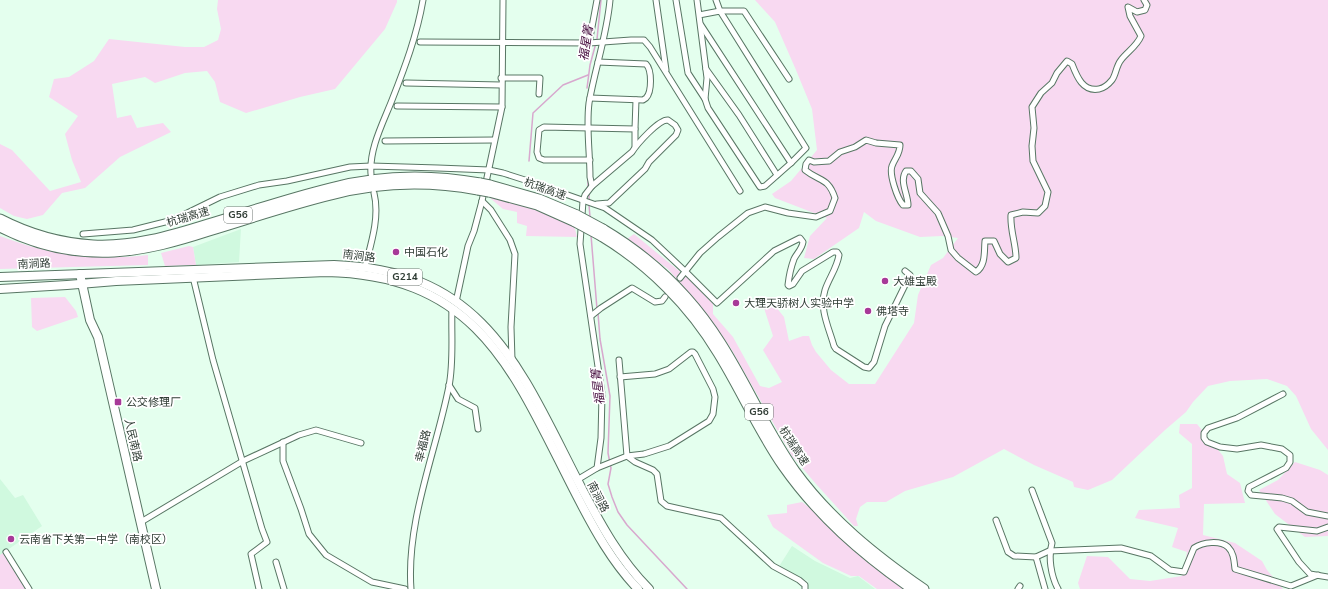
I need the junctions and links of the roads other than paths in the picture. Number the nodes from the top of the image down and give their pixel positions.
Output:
1 (423, 0) edge
2 (503, 0) edge
3 (597, 0) edge
4 (610, 0) edge
5 (656, 0) edge
6 (676, 0) edge
7 (697, 0) edge
8 (716, 0) edge
9 (1144, 0) edge
10 (720, 11) junction
11 (699, 15) junction
12 (700, 23) junction
13 (420, 42) dead end
14 (601, 42) junction
15 (502, 43) junction
16 (590, 43) junction
17 (598, 62) junction
18 (706, 68) junction
19 (666, 73) junction
20 (501, 78) junction
21 (789, 79) dead end
22 (406, 83) dead end
23 (501, 85) junction
24 (539, 94) dead end
25 (590, 98) junction
26 (705, 99) junction
27 (636, 100) junction
28 (397, 106) dead end
29 (502, 107) junction
30 (589, 128) junction
31 (635, 129) junction
32 (494, 140) junction
33 (385, 141) dead end
34 (635, 146) junction
35 (590, 160) junction
36 (791, 164) junction
37 (370, 166) junction
38 (489, 170) junction
39 (371, 174) dead end
40 (777, 175) junction
41 (479, 186) junction
42 (592, 186) junction
43 (740, 191) dead end
44 (374, 193) dead end
45 (482, 201) junction
46 (585, 201) junction
47 (594, 204) junction
48 (0, 219) edge
49 (0, 227) edge
50 (602, 233) junction
51 (83, 234) dead end
52 (365, 267) junction
53 (905, 271) dead end
54 (686, 272) junction
55 (80, 274) junction
56 (0, 277) edge
57 (193, 277) junction
58 (680, 278) dead end
59 (82, 283) junction
60 (0, 289) edge
61 (665, 297) dead end
62 (454, 304) junction
63 (593, 315) junction
64 (512, 360) junction
65 (619, 360) dead end
66 (620, 376) junction
67 (449, 385) junction
68 (1283, 394) dead end
69 (478, 429) dead end
70 (283, 442) junction
71 (361, 443) dead end
72 (627, 456) junction
73 (243, 461) junction
74 (597, 468) junction
75 (574, 482) junction
76 (1032, 490) dead end
77 (1328, 516) edge
78 (996, 520) dead end
79 (141, 522) junction
80 (1328, 527) edge
81 (1050, 551) junction
82 (6, 552) dead end
83 (1036, 557) junction
84 (276, 562) dead end
85 (1318, 575) junction
86 (1328, 577) edge
87 (29, 589) edge
88 (156, 589) edge
89 (259, 589) edge
90 (284, 589) edge
91 (405, 589) edge
92 (411, 589) edge
93 (638, 589) edge
94 (649, 589) edge
95 (805, 589) edge
96 (912, 589) edge
97 (924, 589) edge
98 (1045, 589) edge
99 (1058, 589) edge

1 - 37 street
2 - 15 street, 幸福路
3 - 16 street
4 - 14 street
5 - 19 street
6 - 26 street
7 - 11 street
8 - 10 street
9 - 54 street
10 - 11 street
10 - 21 street
10 - 36 street
11 - 12 street
12 - 18 street
12 - 36 street
13 - 15 street
14 - 16 street
14 - 17 street
14 - 19 street
15 - 16 street
15 - 20 street, 幸福路
17 - 25 street
17 - 27 street
18 - 26 street
18 - 40 street
19 - 43 street
20 - 23 street, 幸福路
20 - 24 street
22 - 23 street
23 - 29 street, 幸福路
25 - 27 street
25 - 30 street
26 - 40 street
27 - 31 street
28 - 29 street
29 - 32 street, 幸福路
30 - 31 street
30 - 35 street
30 - 35 street
31 - 34 street
32 - 33 street
32 - 38 street, 幸福路
34 - 42 street
34 - 47 street
35 - 42 street
36 - 40 street
37 - 38 street
37 - 39 street
37 - 51 street
38 - 45 street, 幸福路
38 - 46 street
41 - 48 highway, 杭瑞高速 / G56
41 - 49 highway, 杭瑞高速 / G56
41 - 50 highway, 杭瑞高速 / G56, bridge
42 - 46 street
44 - 52 street
45 - 62 street, 幸福路
45 - 64 street
46 - 47 street
46 - 63 street
47 - 54 street
50 - 96 highway, 杭瑞高速 / G56
50 - 97 highway, 杭瑞高速 / G56
52 - 55 main road, 南涧路 / G214
52 - 62 main road, 南涧路 / G214
53 - 54 street
54 - 58 street
55 - 56 main road, 南涧路 / G214
55 - 59 main road, 人民南路
57 - 59 main road, 南涧路 / G214
57 - 62 main road, 南涧路 / G214
57 - 73 street
59 - 60 main road, 南涧路 / G214
59 - 79 main road, 人民南路
61 - 63 street
62 - 64 main road, 南涧路 / G214
62 - 67 street, 幸福路
62 - 75 main road, 南涧路 / G214
63 - 74 street
64 - 75 main road, 南涧路 / G214
65 - 66 street
66 - 72 street
66 - 72 street
67 - 69 street
67 - 92 street, 幸福路
68 - 77 street
70 - 71 street
70 - 73 street
70 - 91 street
72 - 74 street
72 - 95 street
73 - 79 street
73 - 89 street
74 - 75 street
75 - 93 main road, 南涧路 / G214
75 - 94 main road, 南涧路 / G214
76 - 81 street
78 - 83 street
79 - 88 main road, 人民南路
80 - 85 street
81 - 83 street
81 - 85 street
81 - 99 street
82 - 87 street
83 - 98 street
84 - 90 street
85 - 86 street

